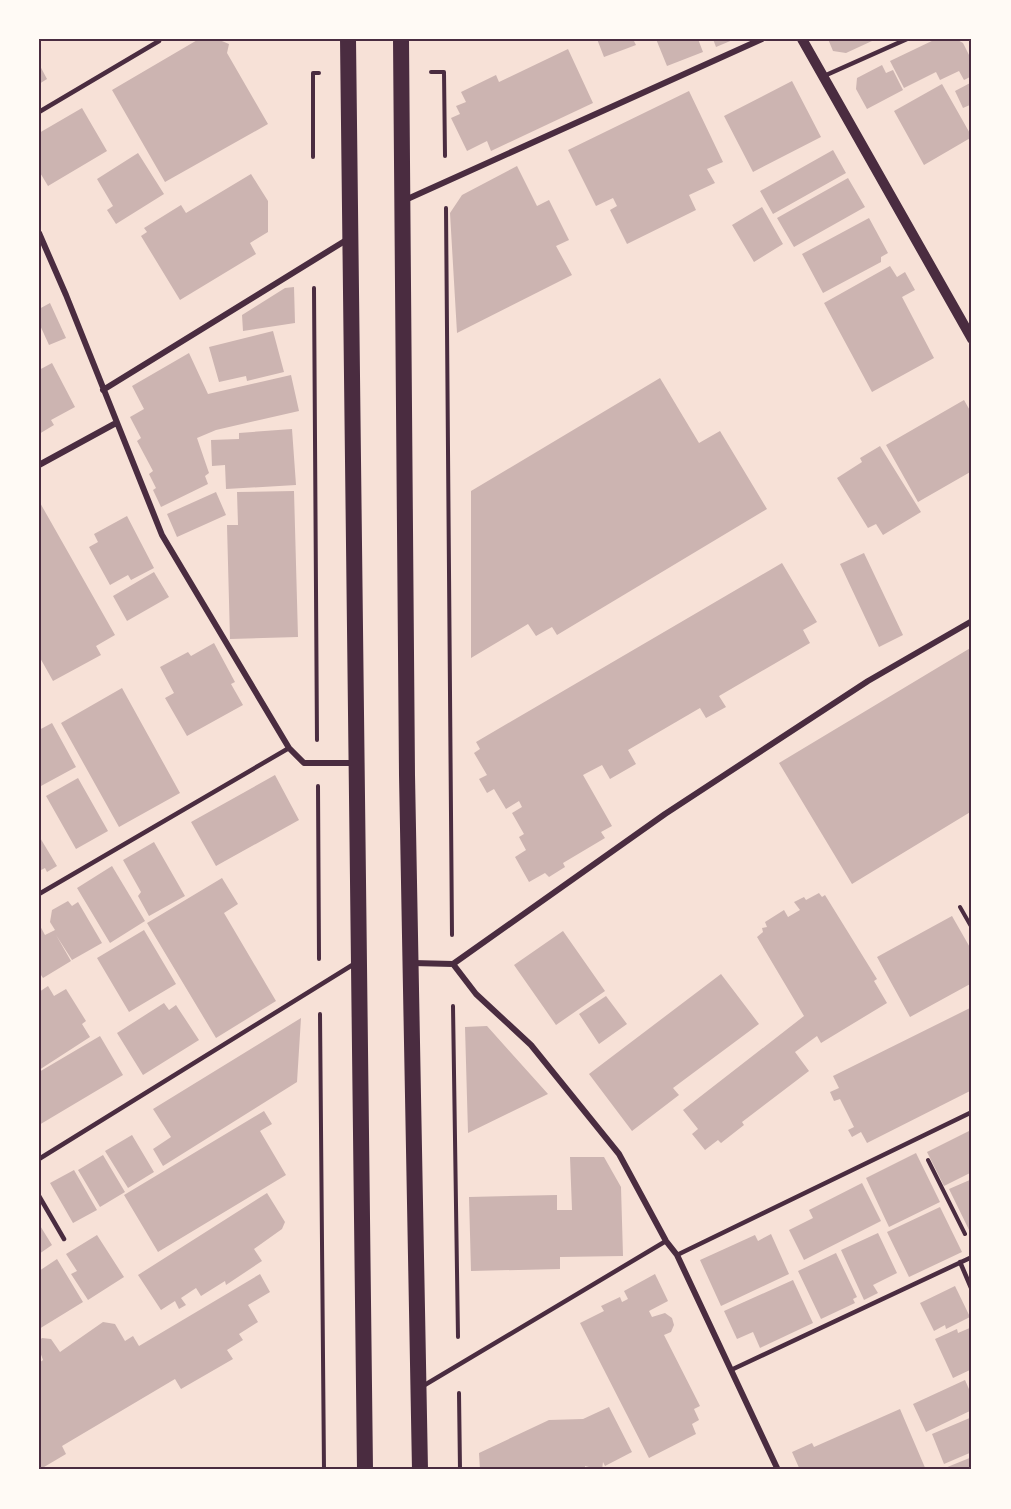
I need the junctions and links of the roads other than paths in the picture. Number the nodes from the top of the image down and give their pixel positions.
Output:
1 (158, 39) edge
2 (348, 39) edge
3 (401, 39) edge
4 (762, 39) edge
5 (802, 39) edge
6 (907, 39) edge
7 (822, 77) junction
8 (39, 112) edge
9 (403, 201) junction
10 (39, 233) edge
11 (350, 238) junction
12 (972, 339) edge
13 (103, 390) junction
14 (116, 423) junction
15 (39, 465) edge
16 (972, 621) edge
17 (289, 748) junction
18 (356, 763) junction
19 (39, 894) edge
20 (359, 962) junction
21 (411, 963) junction
22 (453, 964) junction
23 (972, 1112) edge
24 (39, 1159) edge
25 (39, 1196) edge
26 (64, 1239) dead end
27 (666, 1241) junction
28 (677, 1255) junction
29 (972, 1257) edge
30 (960, 1262) junction
31 (972, 1290) edge
32 (731, 1370) junction
33 (418, 1389) junction
34 (365, 1470) edge
35 (420, 1470) edge
36 (778, 1470) edge

1 - 8 lane
2 - 11 highway
3 - 9 highway
4 - 9 street
5 - 7 street
6 - 7 lane
7 - 12 street
9 - 21 highway
10 - 13 street
11 - 13 street
11 - 18 highway
13 - 14 street
14 - 15 street
14 - 17 street
16 - 22 street
17 - 18 street
17 - 19 lane
18 - 20 highway
20 - 24 lane
20 - 34 highway
21 - 22 street
21 - 33 highway
22 - 27 street
23 - 28 lane
25 - 26 lane
27 - 28 street
27 - 33 lane
28 - 32 street
29 - 30 lane
30 - 31 lane
30 - 32 lane
32 - 36 street
33 - 35 highway

